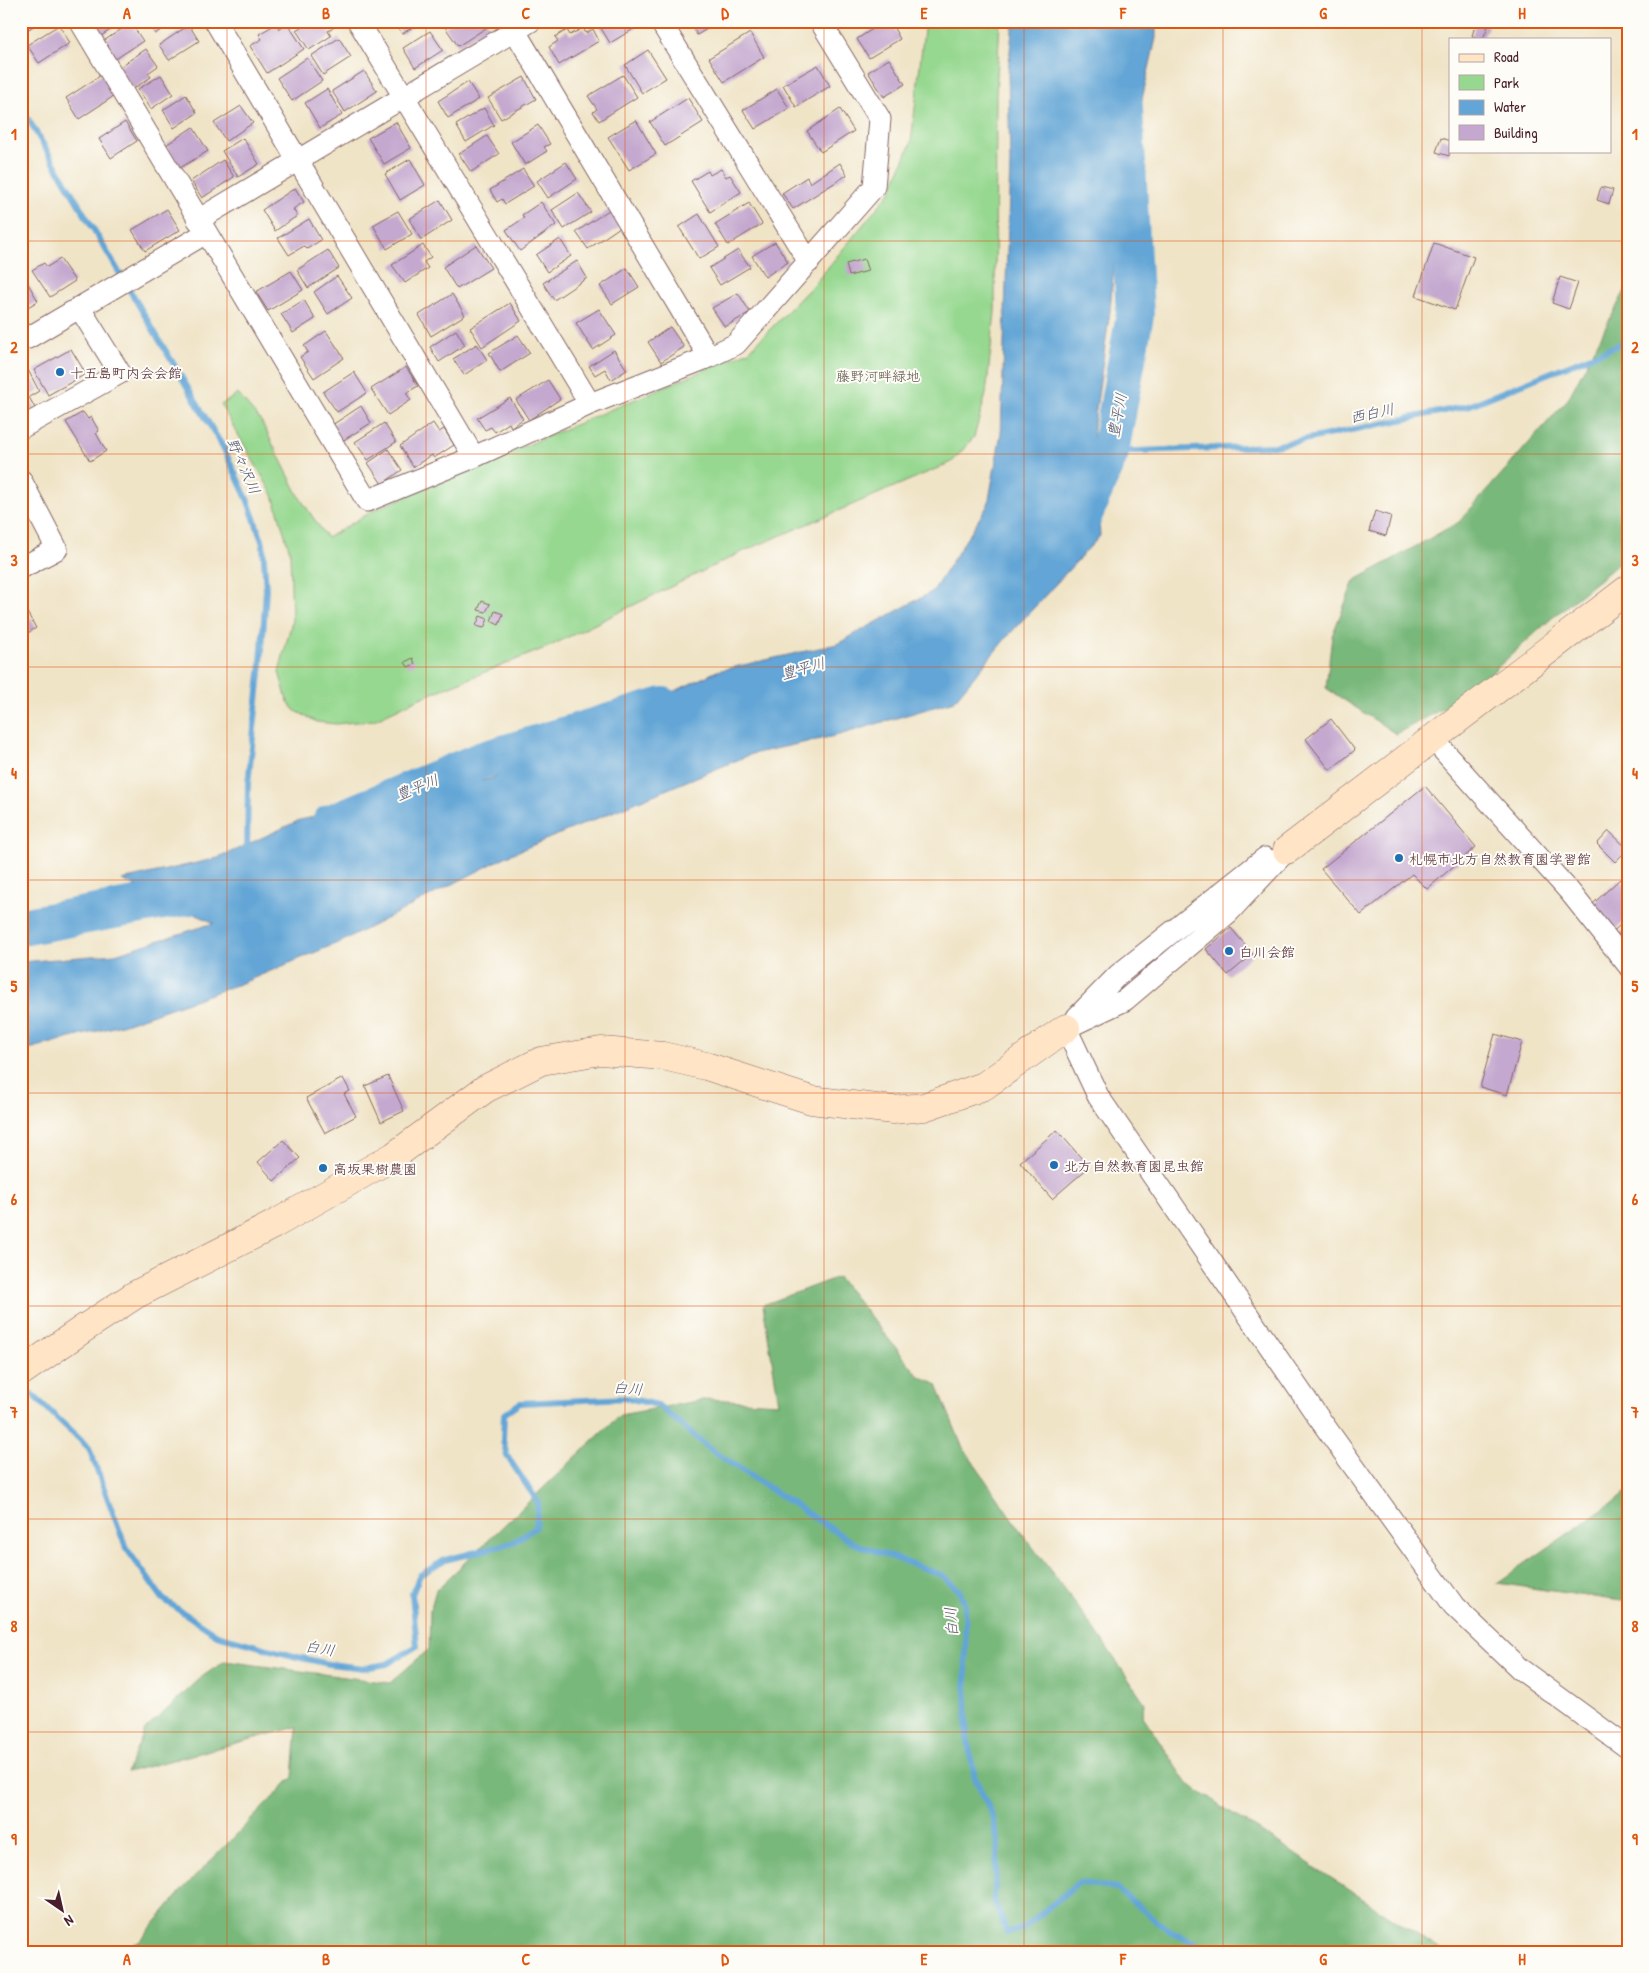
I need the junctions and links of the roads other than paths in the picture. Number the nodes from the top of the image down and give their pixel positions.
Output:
1 (80, 21) edge
2 (215, 21) edge
3 (358, 21) edge
4 (660, 21) edge
5 (820, 21) edge
6 (518, 25) edge
7 (402, 96) junction
8 (297, 162) junction
9 (202, 226) junction
10 (809, 262) junction
11 (86, 304) junction
12 (21, 334) edge
13 (709, 357) junction
14 (590, 404) junction
15 (21, 428) edge
16 (474, 457) junction
17 (21, 480) edge
18 (21, 568) edge
19 (1628, 590) edge
20 (1433, 739) junction
21 (1287, 850) joint
22 (1628, 966) edge
23 (1066, 1028) junction
24 (21, 1372) edge
25 (1628, 1748) edge

1 - 9 street
2 - 8 street
3 - 7 street
4 - 10 street
5 - 10 street
6 - 7 street
6 - 13 street
7 - 8 street
7 - 14 street
8 - 9 street
8 - 16 street
9 - 11 street
9 - 16 street
10 - 13 street
11 - 12 street
11 - 15 street
13 - 14 street
14 - 16 street
17 - 18 street
19 - 20 street
20 - 21 street
20 - 22 street
21 - 23 street
23 - 24 street
23 - 25 street

